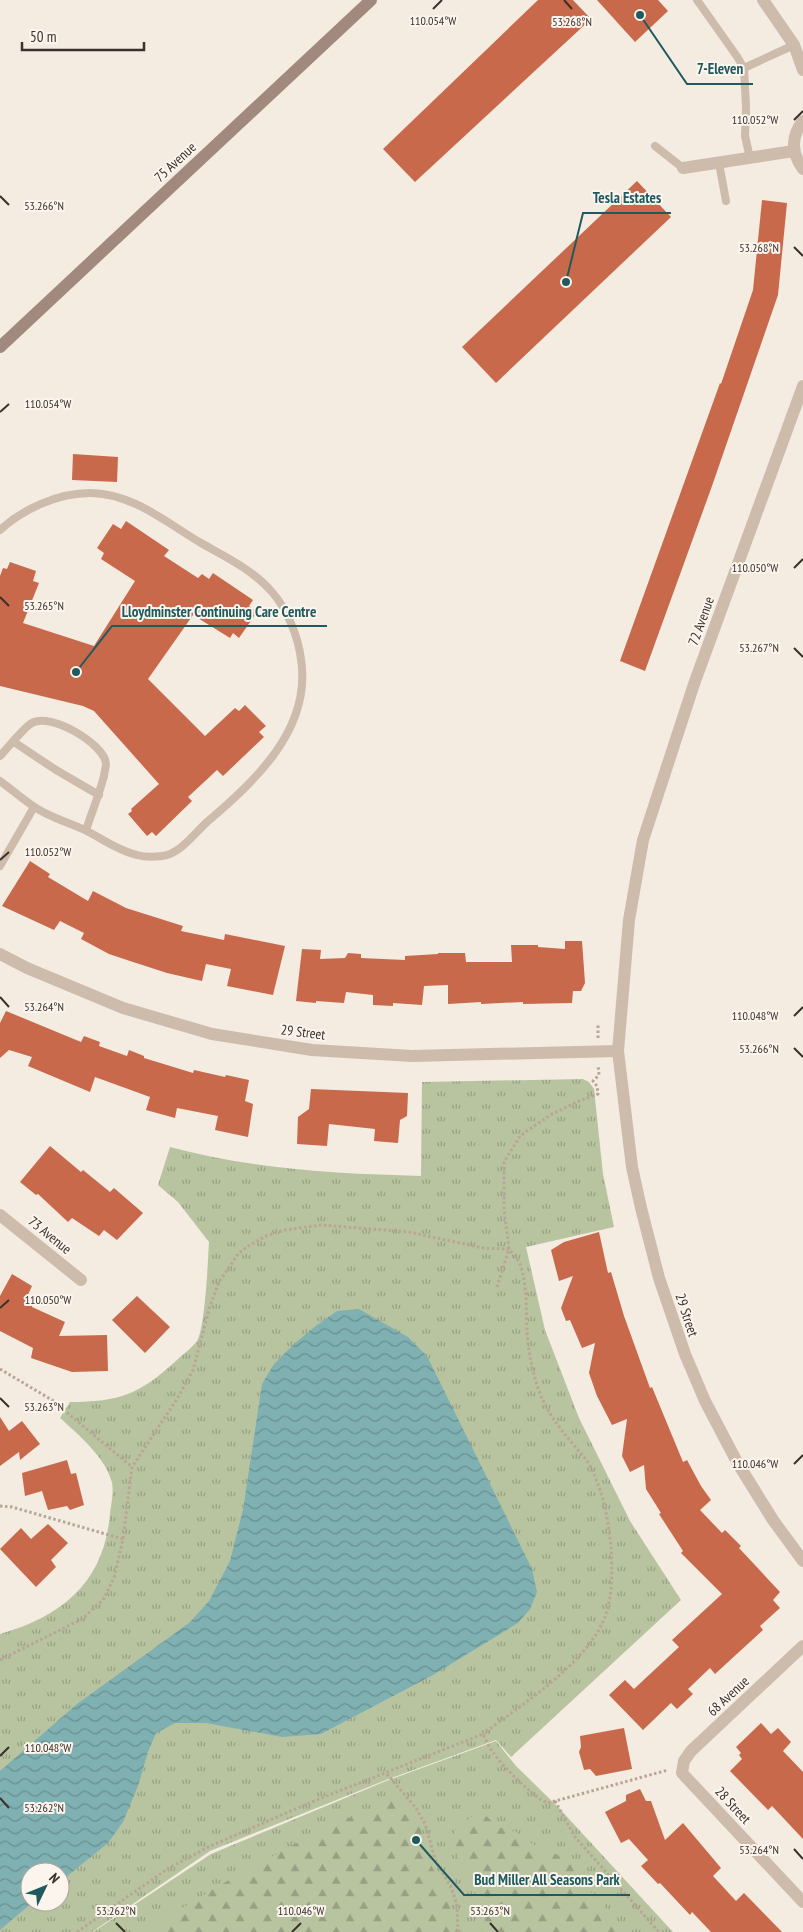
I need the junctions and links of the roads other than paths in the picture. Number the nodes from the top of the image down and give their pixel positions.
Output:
1 (371, 0) edge
2 (697, 0) edge
3 (763, 0) edge
4 (794, 45) junction
5 (744, 68) junction
6 (803, 70) edge
7 (803, 121) edge
8 (655, 146) dead end
9 (794, 151) junction
10 (750, 158) junction
11 (719, 163) junction
12 (684, 168) joint
13 (803, 169) edge
14 (726, 201) dead end
15 (0, 347) edge
16 (803, 386) edge
17 (0, 530) edge
18 (14, 742) junction
19 (0, 756) edge
20 (0, 781) edge
21 (99, 795) junction
22 (34, 807) junction
23 (86, 830) junction
24 (643, 840) joint
25 (0, 866) edge
26 (0, 954) edge
27 (618, 1051) junction
28 (0, 1215) edge
29 (81, 1280) dead end
30 (803, 1561) edge
31 (803, 1646) edge
32 (682, 1773) joint
33 (803, 1902) edge

1 - 15 main road, 75 Avenue
2 - 5 lane
3 - 4 street
4 - 5 lane
4 - 6 street
5 - 10 lane
7 - 9 street
8 - 12 lane
9 - 10 street
9 - 13 street
10 - 11 street
11 - 12 street
11 - 14 lane
16 - 24 street, 72 Avenue
17 - 23 lane
18 - 19 lane
18 - 21 lane
18 - 21 lane
20 - 22 lane
21 - 23 lane
22 - 23 lane
22 - 25 lane
24 - 27 street, 29 Street
26 - 27 street, 29 Street
27 - 30 street, 29 Street
28 - 29 street, 73 Avenue
31 - 32 street, 68 Avenue
32 - 33 street, 28 Street

